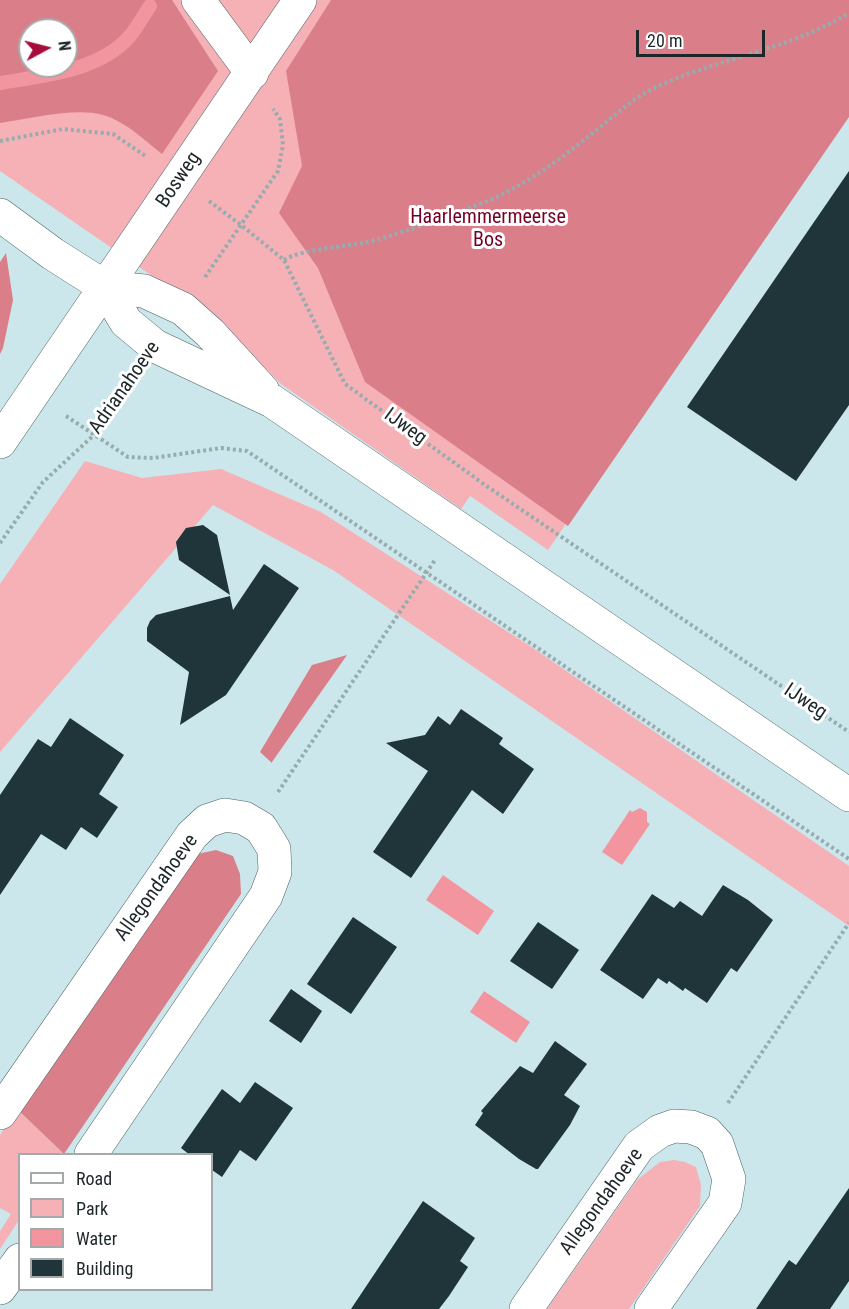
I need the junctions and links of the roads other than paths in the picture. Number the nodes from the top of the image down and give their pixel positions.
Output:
1 (198, 0) edge
2 (300, 0) edge
3 (252, 73) junction
4 (0, 215) edge
5 (105, 287) junction
6 (272, 401) junction
7 (0, 442) edge
8 (849, 795) edge
9 (0, 1113) edge
10 (92, 1153) edge
11 (18, 1263) edge
12 (0, 1288) edge
13 (526, 1309) edge
14 (651, 1309) edge

1 - 3 street
2 - 3 street, Bosweg
3 - 5 street, Bosweg
4 - 5 street
5 - 6 street
5 - 6 street
5 - 7 street
6 - 8 street
9 - 10 street, Allegondahoeve
11 - 12 street
13 - 14 street, Allegondahoeve

